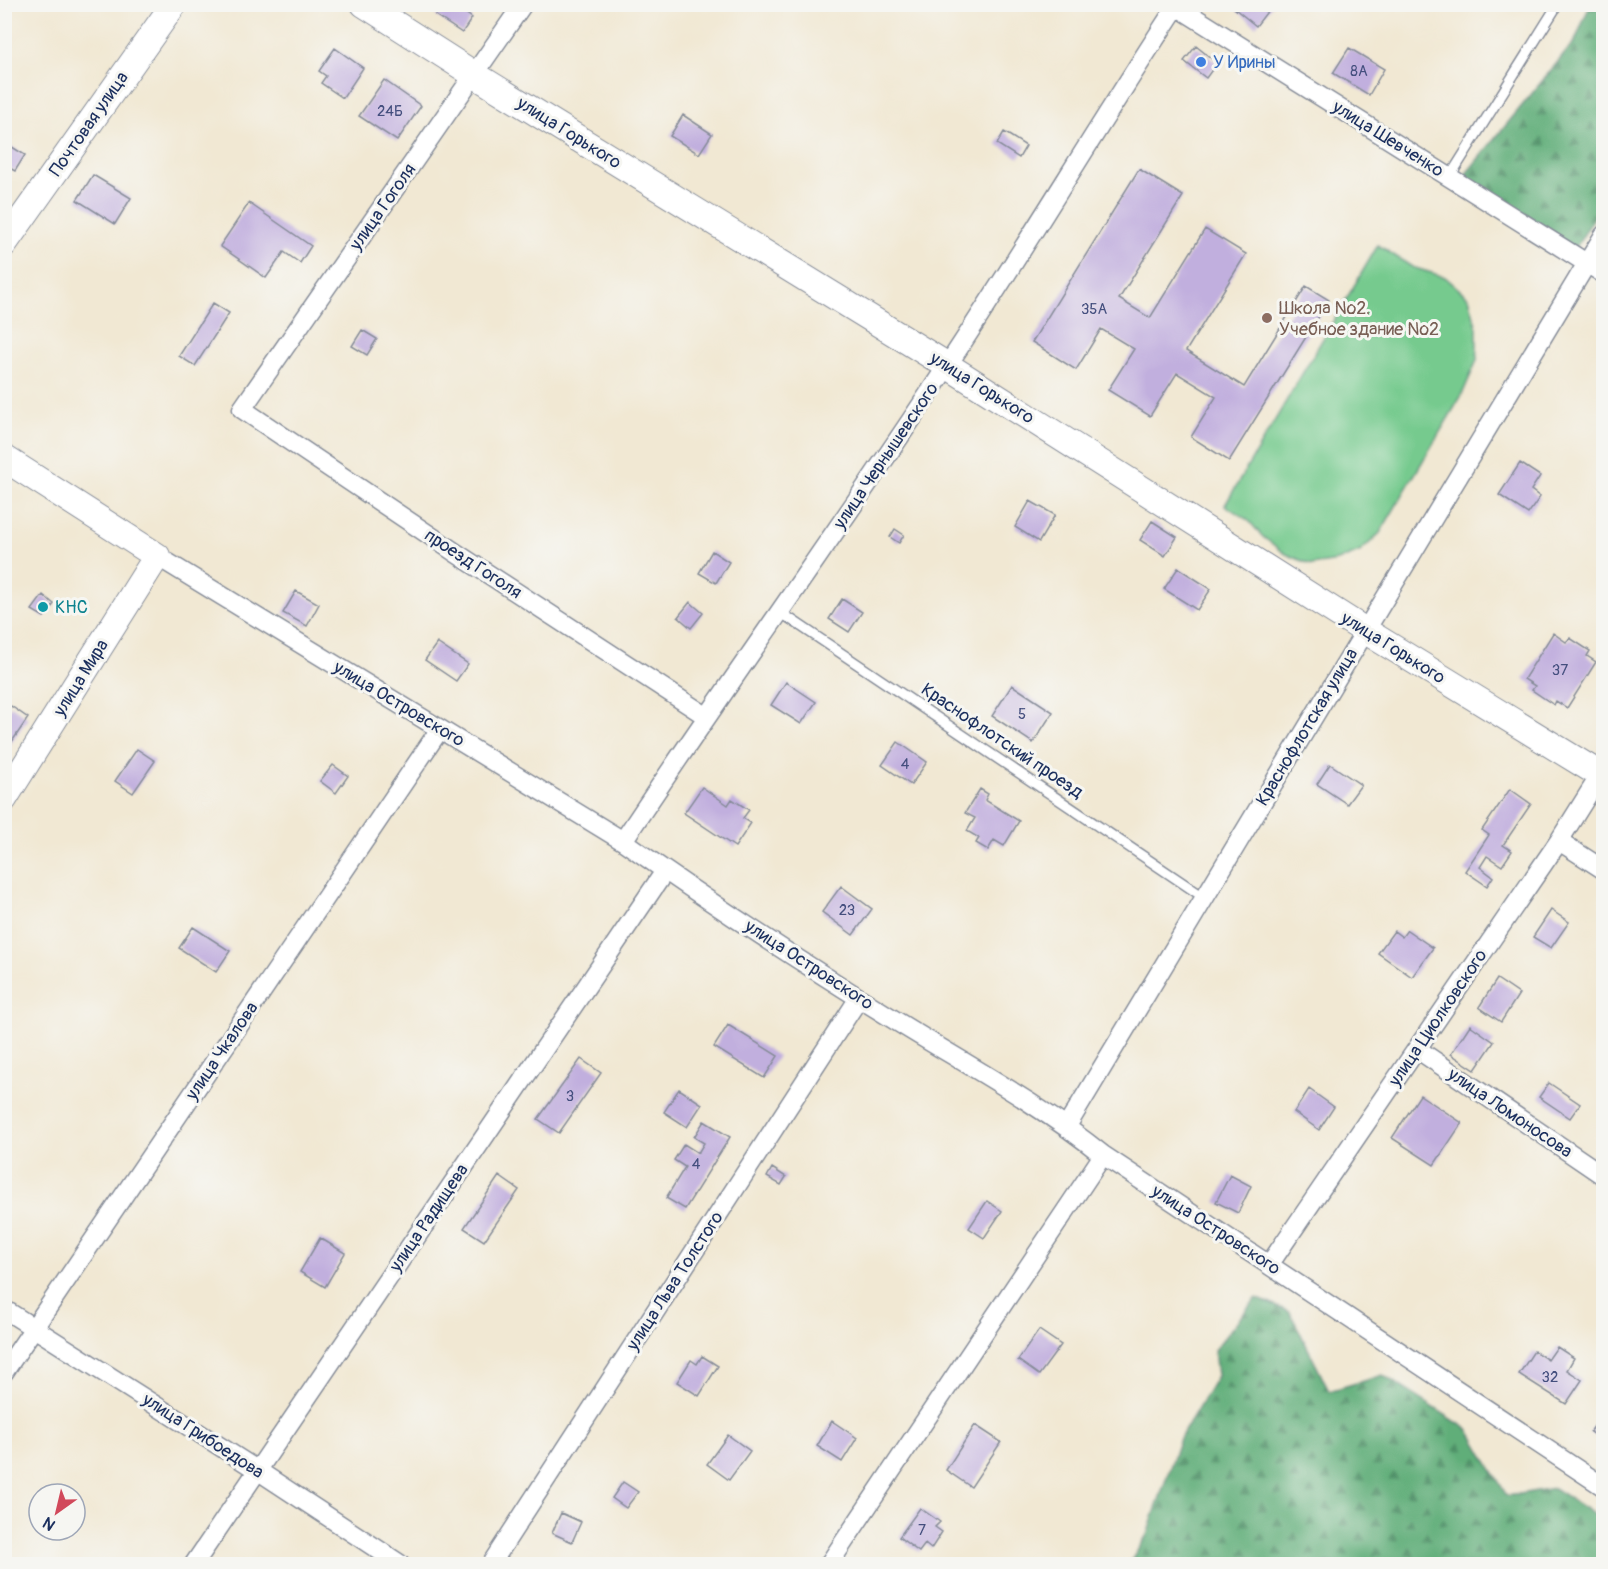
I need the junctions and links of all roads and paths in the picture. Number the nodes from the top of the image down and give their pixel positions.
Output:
1 (174, 4) edge
2 (364, 4) edge
3 (523, 4) edge
4 (1558, 4) edge
5 (1176, 5) edge
6 (475, 75) junction
7 (1449, 178) junction
8 (1604, 235) edge
9 (4, 244) edge
10 (1587, 264) junction
11 (1604, 274) edge
12 (948, 366) junction
13 (242, 409) joint
14 (4, 458) edge
15 (158, 556) junction
16 (780, 612) junction
17 (1364, 630) junction
18 (706, 716) junction
19 (440, 729) junction
20 (1601, 771) edge
21 (8, 787) edge
22 (623, 841) junction
23 (1559, 841) junction
24 (1604, 870) edge
25 (665, 871) junction
26 (1205, 898) junction
27 (859, 998) junction
28 (1417, 1049) junction
29 (1067, 1126) junction
30 (1103, 1155) junction
31 (1604, 1176) edge
32 (1269, 1265) junction
33 (4, 1309) edge
34 (34, 1328) junction
35 (4, 1372) edge
36 (257, 1470) junction
37 (1604, 1487) edge
38 (194, 1564) edge
39 (400, 1564) edge
40 (491, 1564) edge
41 (829, 1564) edge

1 - 9 street, Почтовая улица
2 - 6 street, улица Горького
3 - 6 street, улица Гоголя
4 - 7 lane
5 - 7 street, улица Шевченко
5 - 12 street, улица Чернышевского
6 - 12 street, улица Горького
6 - 13 street, улица Гоголя
7 - 10 street, улица Шевченко
8 - 10 street, Краснофлотская улица
10 - 11 street, улица Шевченко
10 - 17 street, Краснофлотская улица
12 - 16 street, улица Чернышевского
12 - 17 street, улица Горького
13 - 18 street, проезд Гоголя
14 - 15 street, улица Островского
15 - 19 street, улица Островского
15 - 21 street, улица Мира
16 - 18 street, улица Чернышевского
16 - 26 lane, Краснофлотский проезд
17 - 20 street, улица Горького
17 - 26 street, Краснофлотская улица
18 - 22 street, улица Чернышевского
19 - 22 street, улица Островского
19 - 34 street, улица Чкалова
20 - 23 street, улица Циолковского
22 - 25 street, улица Островского
23 - 24 street
23 - 28 street, улица Циолковского
25 - 27 street, улица Островского
25 - 36 street, улица Радищева
26 - 29 street, Краснофлотская улица
27 - 29 street, улица Островского
27 - 40 street, улица Льва Толстого
28 - 31 street, улица Ломоносова
28 - 32 street, улица Циолковского
29 - 30 street, улица Островского
30 - 32 street, улица Островского
30 - 41 street
32 - 37 street, улица Островского
33 - 34 street, улица Грибоедова
34 - 35 street, улица Чкалова
34 - 36 street, улица Грибоедова
36 - 38 street, улица Радищева
36 - 39 street, улица Грибоедова

